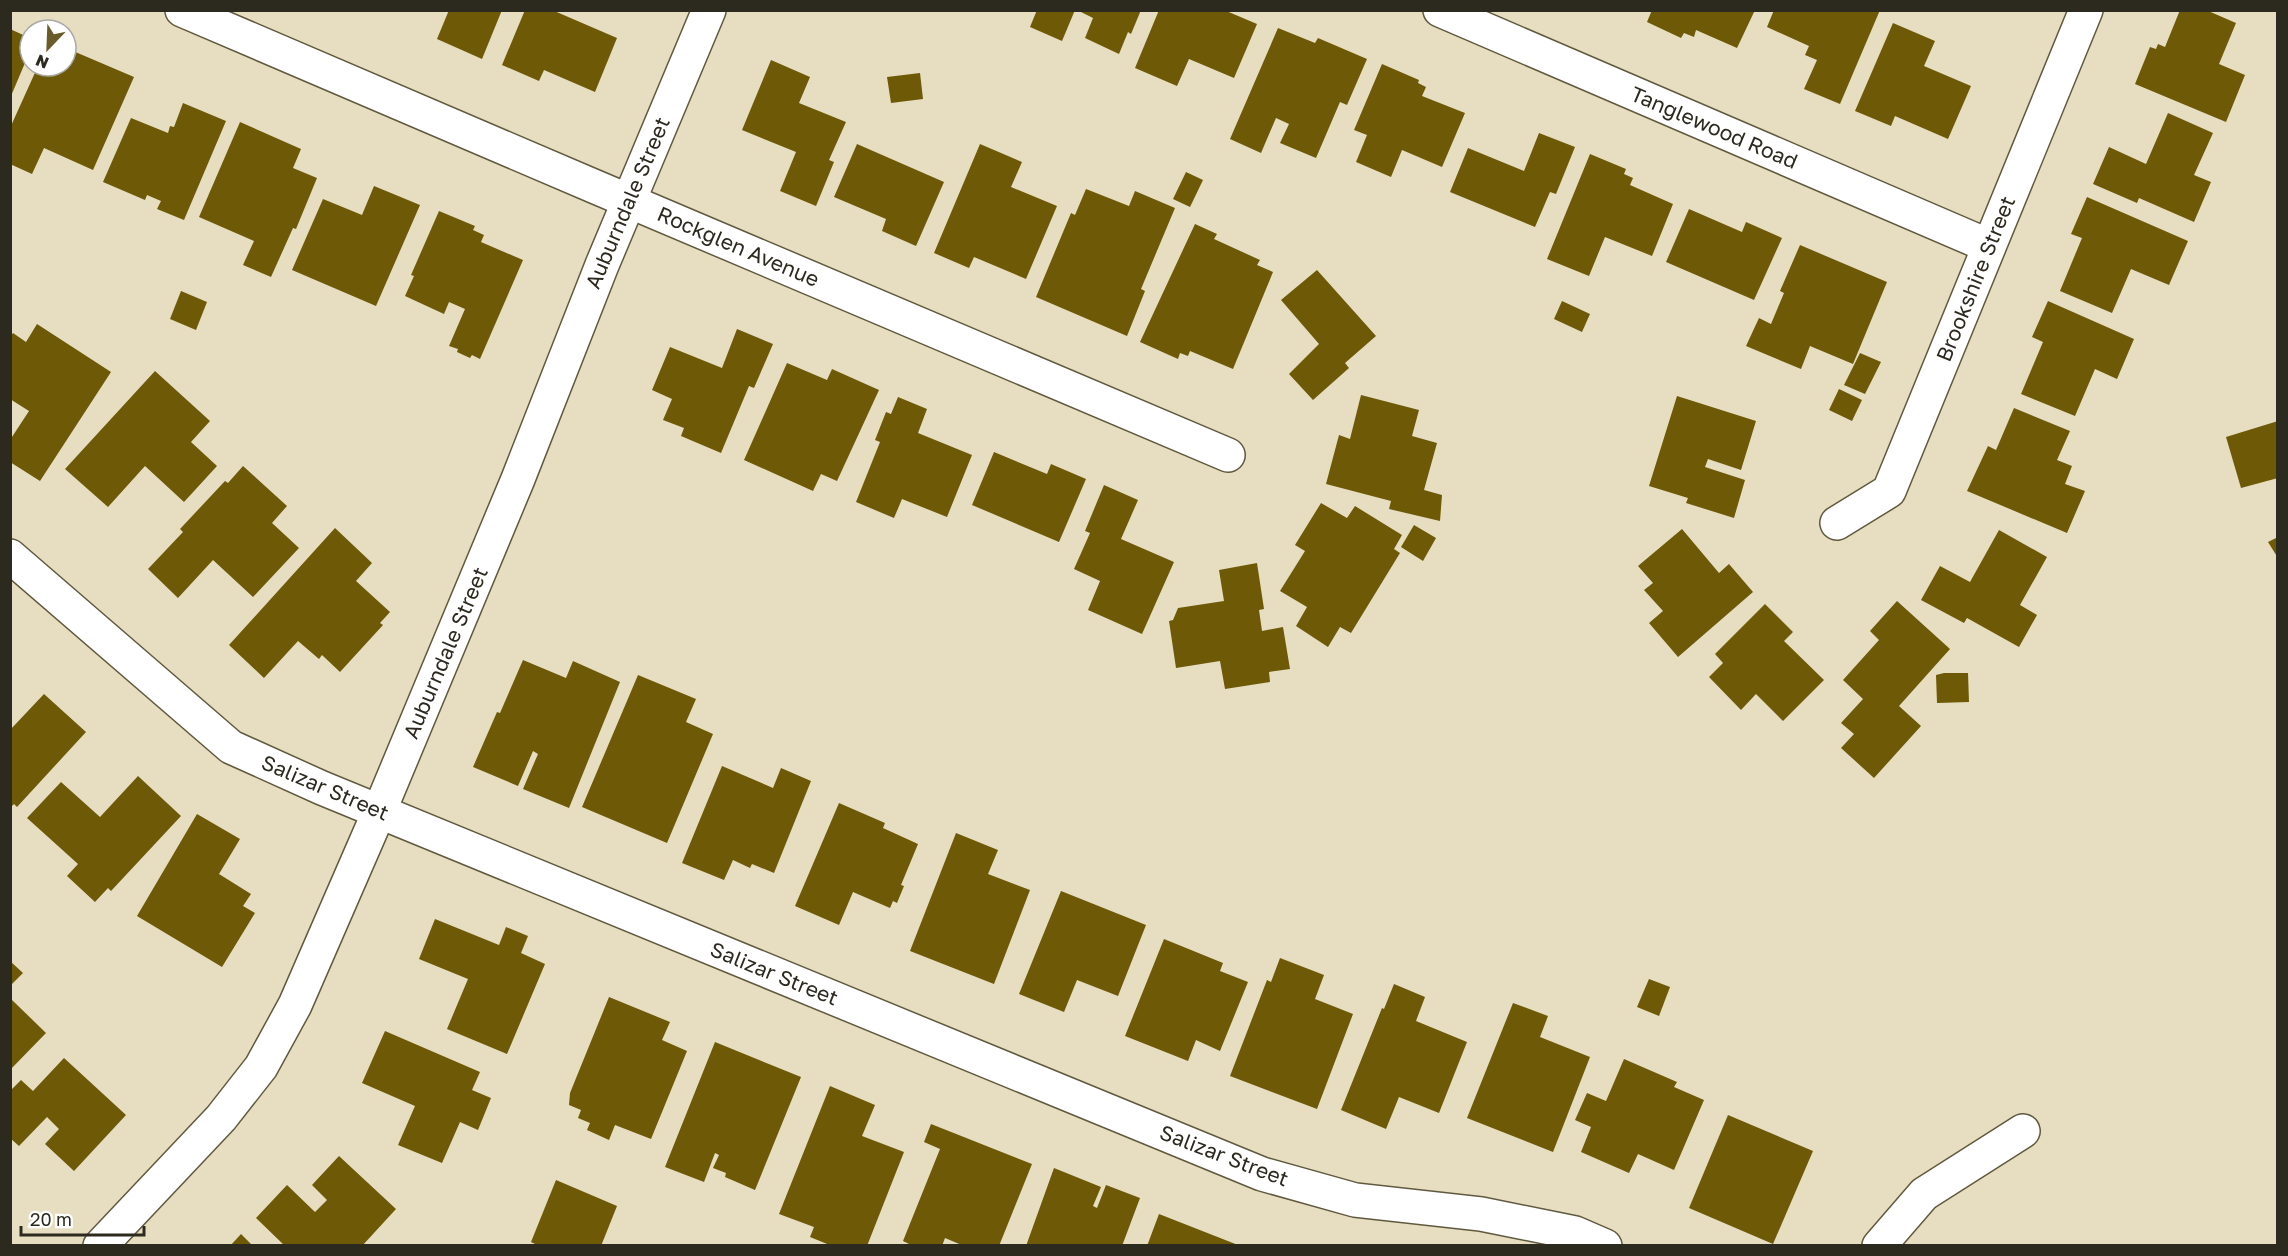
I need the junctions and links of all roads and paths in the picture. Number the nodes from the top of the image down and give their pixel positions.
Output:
1 (182, 10) edge
2 (709, 10) edge
3 (1440, 10) edge
4 (2086, 10) edge
5 (628, 201) junction
6 (1989, 246) junction
7 (1228, 454) dead end
8 (1836, 523) dead end
9 (10, 556) edge
10 (380, 812) junction
11 (2023, 1131) dead end
12 (100, 1245) edge
13 (1605, 1245) edge
14 (1879, 1245) edge

1 - 5 street, Rockglen Avenue
2 - 5 street, Auburndale Street
3 - 6 street, Tanglewood Road
4 - 6 street, Brookshire Street
5 - 7 street, Rockglen Avenue
5 - 10 street, Auburndale Street
6 - 8 street, Brookshire Street
9 - 10 street, Salizar Street
10 - 12 street, Auburndale Street
10 - 13 street, Salizar Street
11 - 14 street

